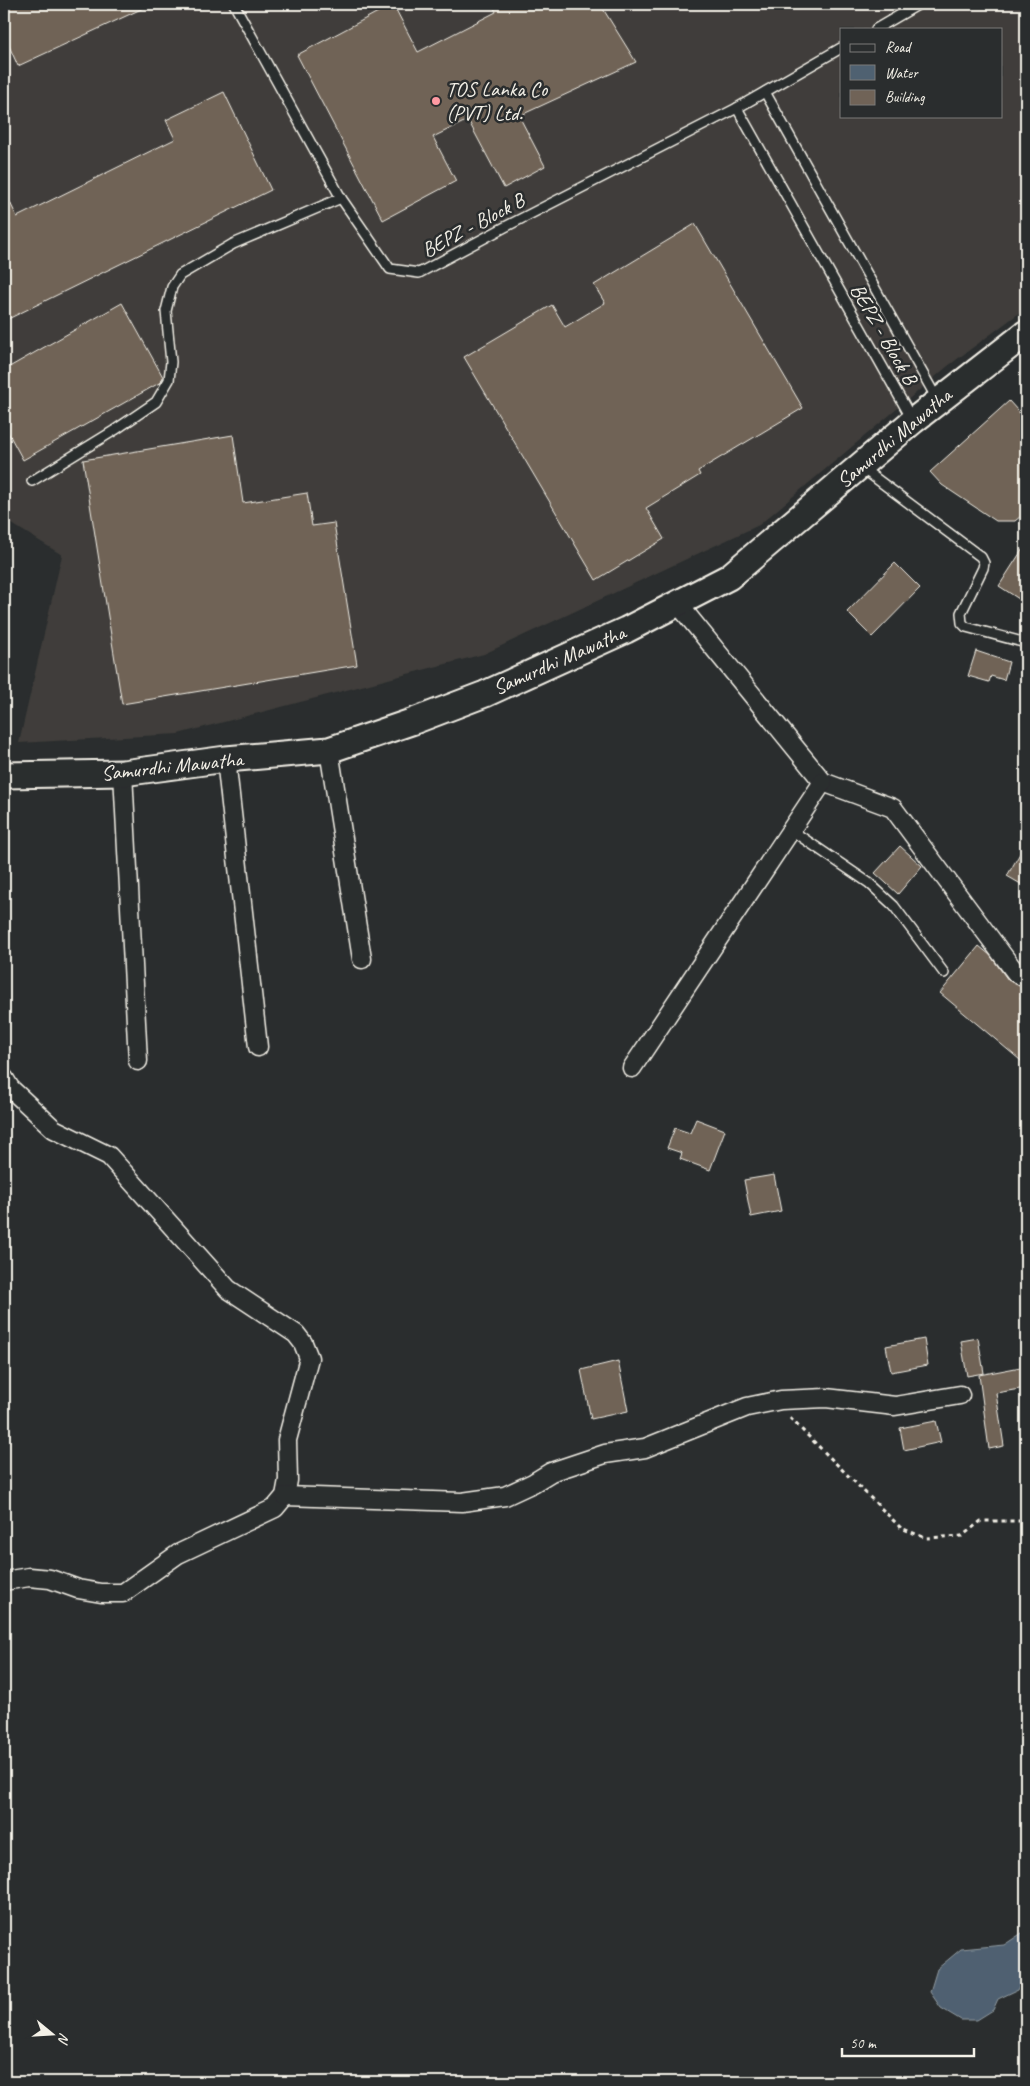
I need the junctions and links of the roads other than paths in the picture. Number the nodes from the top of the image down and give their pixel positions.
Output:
1 (234, 4) edge
2 (919, 4) edge
3 (878, 28) edge
4 (840, 49) edge
5 (765, 92) junction
6 (737, 108) junction
7 (341, 198) junction
8 (1026, 333) edge
9 (938, 401) junction
10 (913, 421) junction
11 (860, 466) junction
12 (32, 481) dead end
13 (679, 605) junction
14 (1026, 643) edge
15 (329, 750) junction
16 (226, 760) junction
17 (123, 773) junction
18 (4, 775) edge
19 (823, 782) junction
20 (791, 830) junction
21 (362, 959) dead end
22 (944, 973) dead end
23 (1026, 978) edge
24 (258, 1047) dead end
25 (138, 1061) dead end
26 (632, 1068) dead end
27 (4, 1078) edge
28 (960, 1395) dead end
29 (285, 1496) junction
30 (4, 1581) edge

1 - 7 lane, BEPZ - Block B
2 - 3 lane
4 - 5 lane, BEPZ - Block B
5 - 6 lane, BEPZ - Block B
5 - 9 lane, BEPZ - Block B
6 - 7 lane, BEPZ - Block B
6 - 10 lane, BEPZ - Block B
7 - 12 lane
8 - 9 main road, Samurdhi Mawatha
9 - 10 main road, Samurdhi Mawatha
10 - 11 main road, Samurdhi Mawatha
11 - 13 main road, Samurdhi Mawatha
11 - 14 lane
13 - 15 main road, Samurdhi Mawatha
13 - 19 street
15 - 16 main road, Samurdhi Mawatha
15 - 21 street
16 - 17 main road, Samurdhi Mawatha
16 - 24 street
17 - 18 main road, Samurdhi Mawatha
17 - 25 street
19 - 20 street
19 - 23 street
20 - 22 lane
20 - 26 street
27 - 29 street
28 - 29 street
29 - 30 street

